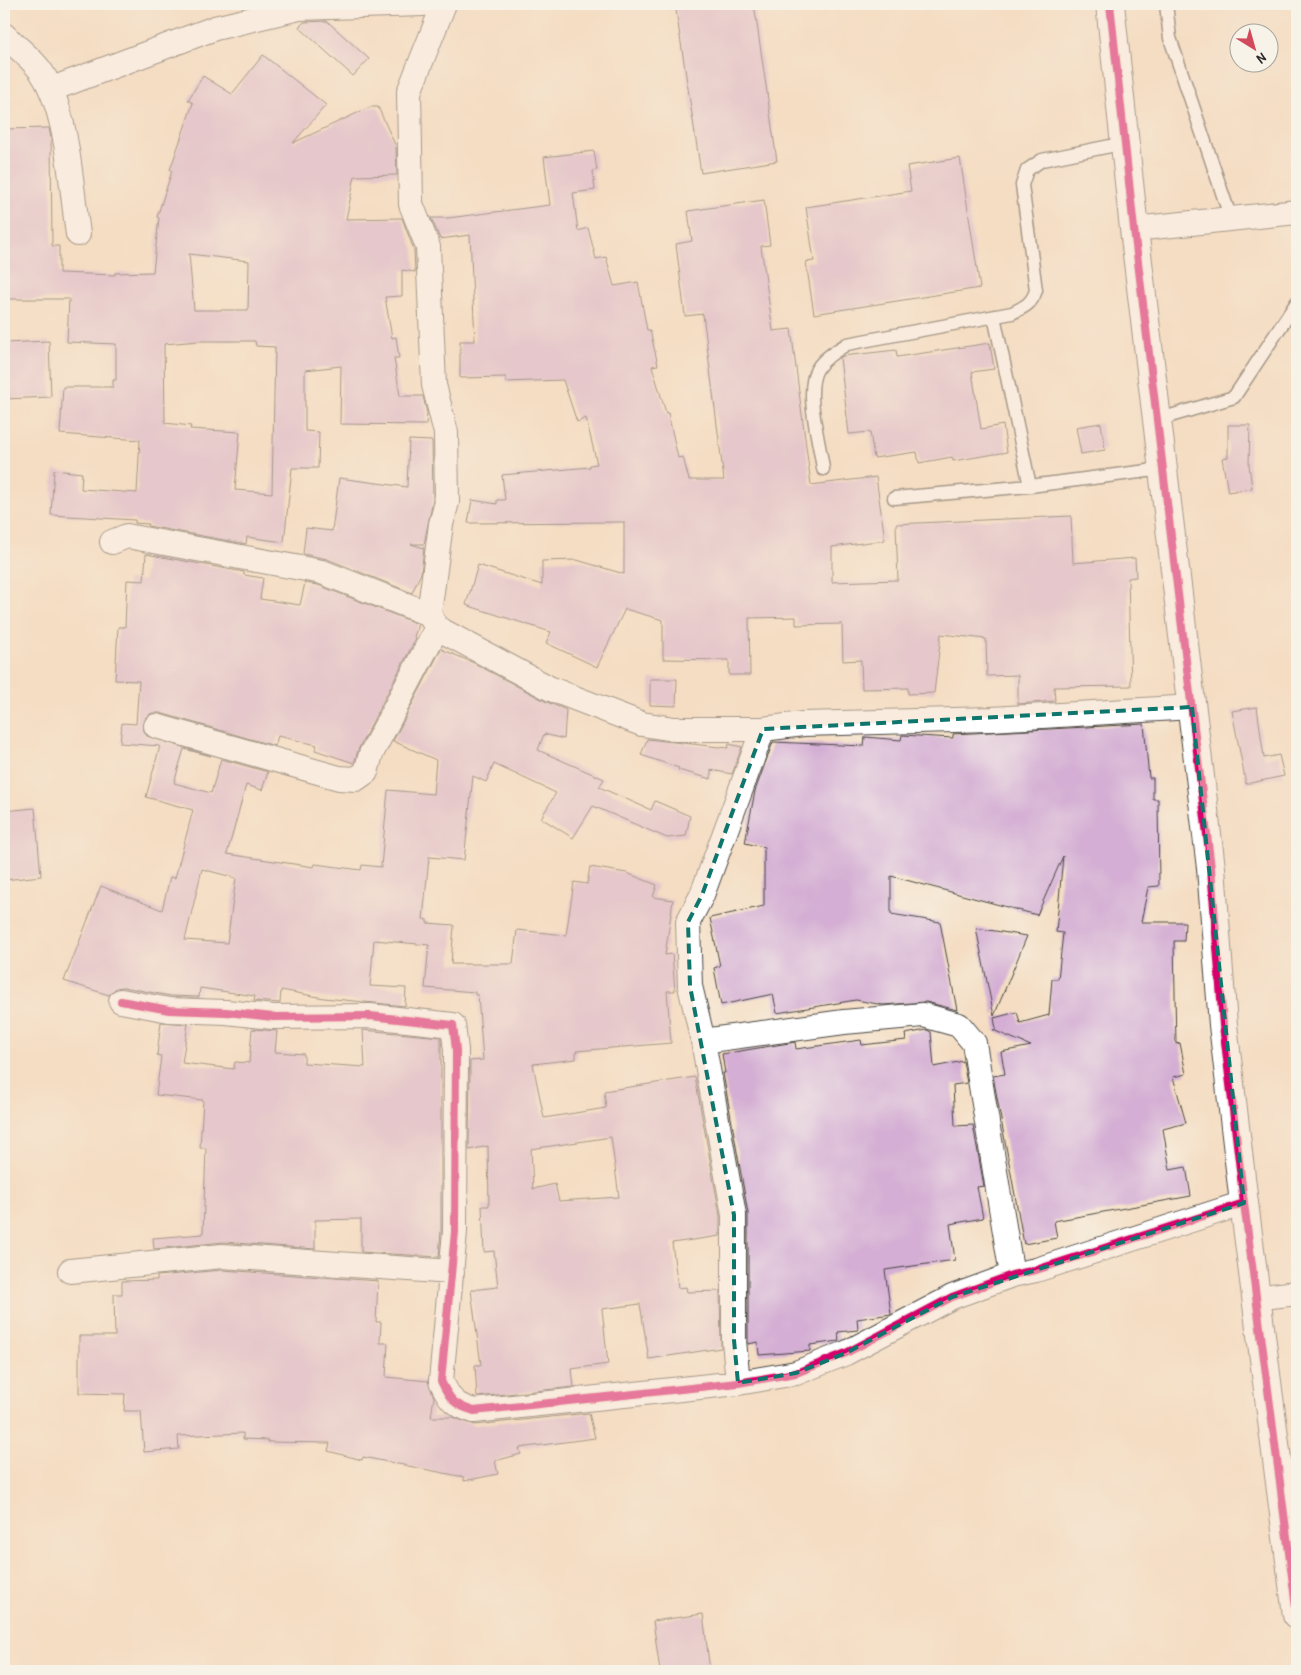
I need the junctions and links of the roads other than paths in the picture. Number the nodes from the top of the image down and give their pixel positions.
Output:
1 (423, 4) edge
2 (444, 4) edge
3 (1110, 4) edge
4 (1166, 4) edge
5 (4, 35) edge
6 (52, 89) junction
7 (1125, 143) junction
8 (1297, 212) edge
9 (1231, 219) junction
10 (1134, 229) junction
11 (78, 234) dead end
12 (1297, 302) edge
13 (994, 316) junction
14 (1157, 420) junction
15 (824, 469) dead end
16 (1163, 469) junction
17 (1030, 486) junction
18 (894, 498) dead end
19 (112, 542) dead end
20 (433, 621) junction
21 (1192, 707) junction
22 (156, 726) dead end
23 (763, 729) junction
24 (122, 1001) dead end
25 (703, 1042) junction
26 (1244, 1204) junction
27 (70, 1271) dead end
28 (452, 1272) junction
29 (1012, 1276) junction
30 (1297, 1293) edge
31 (1255, 1298) junction
32 (738, 1383) junction
33 (1297, 1615) edge

1 - 6 street
2 - 20 street
3 - 7 street
4 - 9 lane
5 - 6 street
6 - 11 street
7 - 10 street
7 - 13 lane
8 - 9 street
9 - 10 street
10 - 14 street
12 - 14 lane
13 - 15 lane
13 - 17 lane
14 - 16 street
16 - 17 lane
16 - 21 street
17 - 18 lane
19 - 20 street
20 - 22 street
20 - 23 street
21 - 23 street
21 - 26 street
23 - 25 street
24 - 28 street
25 - 29 street
25 - 32 street
26 - 29 street
26 - 31 street
27 - 28 street
28 - 32 street
29 - 32 street
30 - 31 street
31 - 33 street

